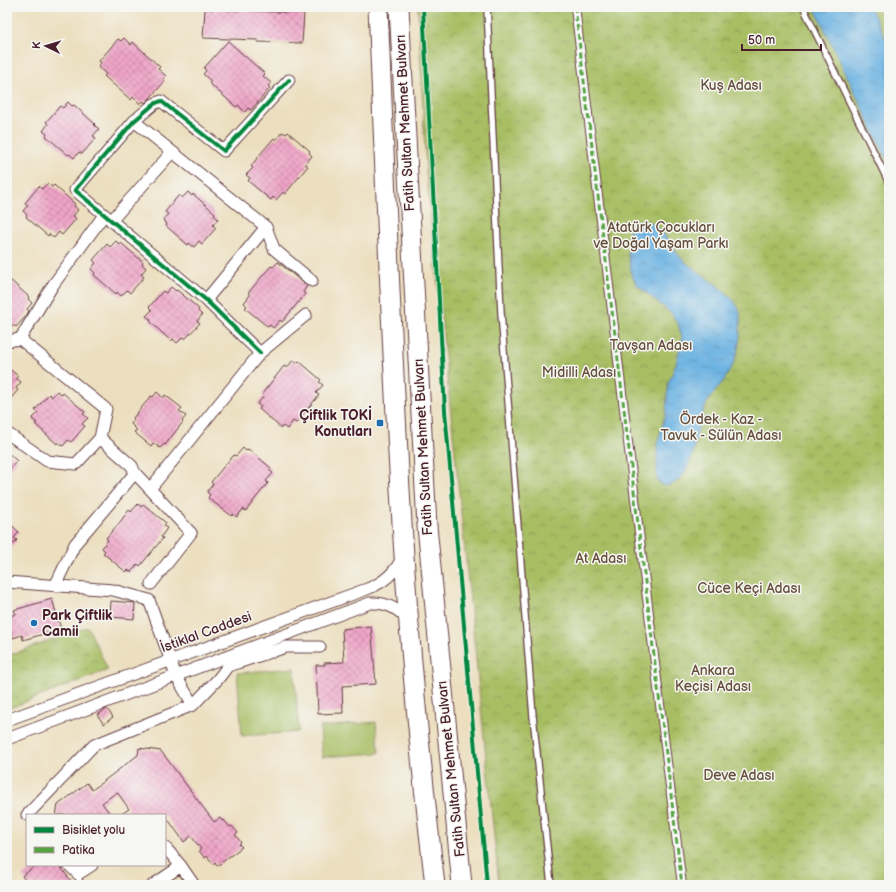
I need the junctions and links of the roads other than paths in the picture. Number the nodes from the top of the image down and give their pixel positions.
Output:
1 (378, 7) edge
2 (399, 7) edge
3 (486, 7) edge
4 (575, 7) edge
5 (803, 7) edge
6 (289, 80) dead end
7 (134, 121) junction
8 (172, 152) junction
9 (889, 183) edge
10 (108, 218) junction
11 (266, 227) junction
12 (312, 281) dead end
13 (206, 300) junction
14 (306, 315) dead end
15 (20, 339) junction
16 (7, 340) edge
17 (260, 353) junction
18 (7, 433) edge
19 (100, 438) junction
20 (135, 473) junction
21 (150, 489) junction
22 (404, 556) junction
23 (7, 582) edge
24 (151, 584) dead end
25 (55, 586) junction
26 (408, 620) junction
27 (320, 647) dead end
28 (172, 661) junction
29 (176, 676) junction
30 (193, 704) junction
31 (7, 720) edge
32 (7, 739) edge
33 (28, 814) edge
34 (166, 848) edge
35 (70, 866) edge
36 (91, 866) edge
37 (181, 866) junction
38 (79, 880) edge
39 (154, 885) edge
40 (194, 885) edge
41 (435, 885) edge
42 (462, 885) edge
43 (551, 885) edge
44 (682, 885) edge

1 - 22 highway, Fatih Sultan Mehmet Bulvarı
2 - 42 highway, Fatih Sultan Mehmet Bulvarı
3 - 43 lane
4 - 44 street
5 - 9 lane
6 - 7 street
7 - 8 street
7 - 10 street
8 - 10 street
8 - 11 street
10 - 13 street
10 - 15 street
11 - 12 street
11 - 13 street
13 - 17 street
14 - 17 street
15 - 16 street
15 - 19 street
17 - 21 street
18 - 19 street
19 - 20 street
20 - 21 street
20 - 25 street
21 - 24 street
22 - 26 highway, Fatih Sultan Mehmet Bulvarı
22 - 28 street, İstiklal Caddesi
23 - 25 street
25 - 28 street
26 - 29 street
26 - 41 highway, Fatih Sultan Mehmet Bulvarı
27 - 30 street
28 - 29 street
28 - 31 street, İstiklal Caddesi
29 - 30 street
29 - 32 street
30 - 33 street
34 - 37 street
35 - 38 street
36 - 38 street
37 - 39 street
37 - 40 street

